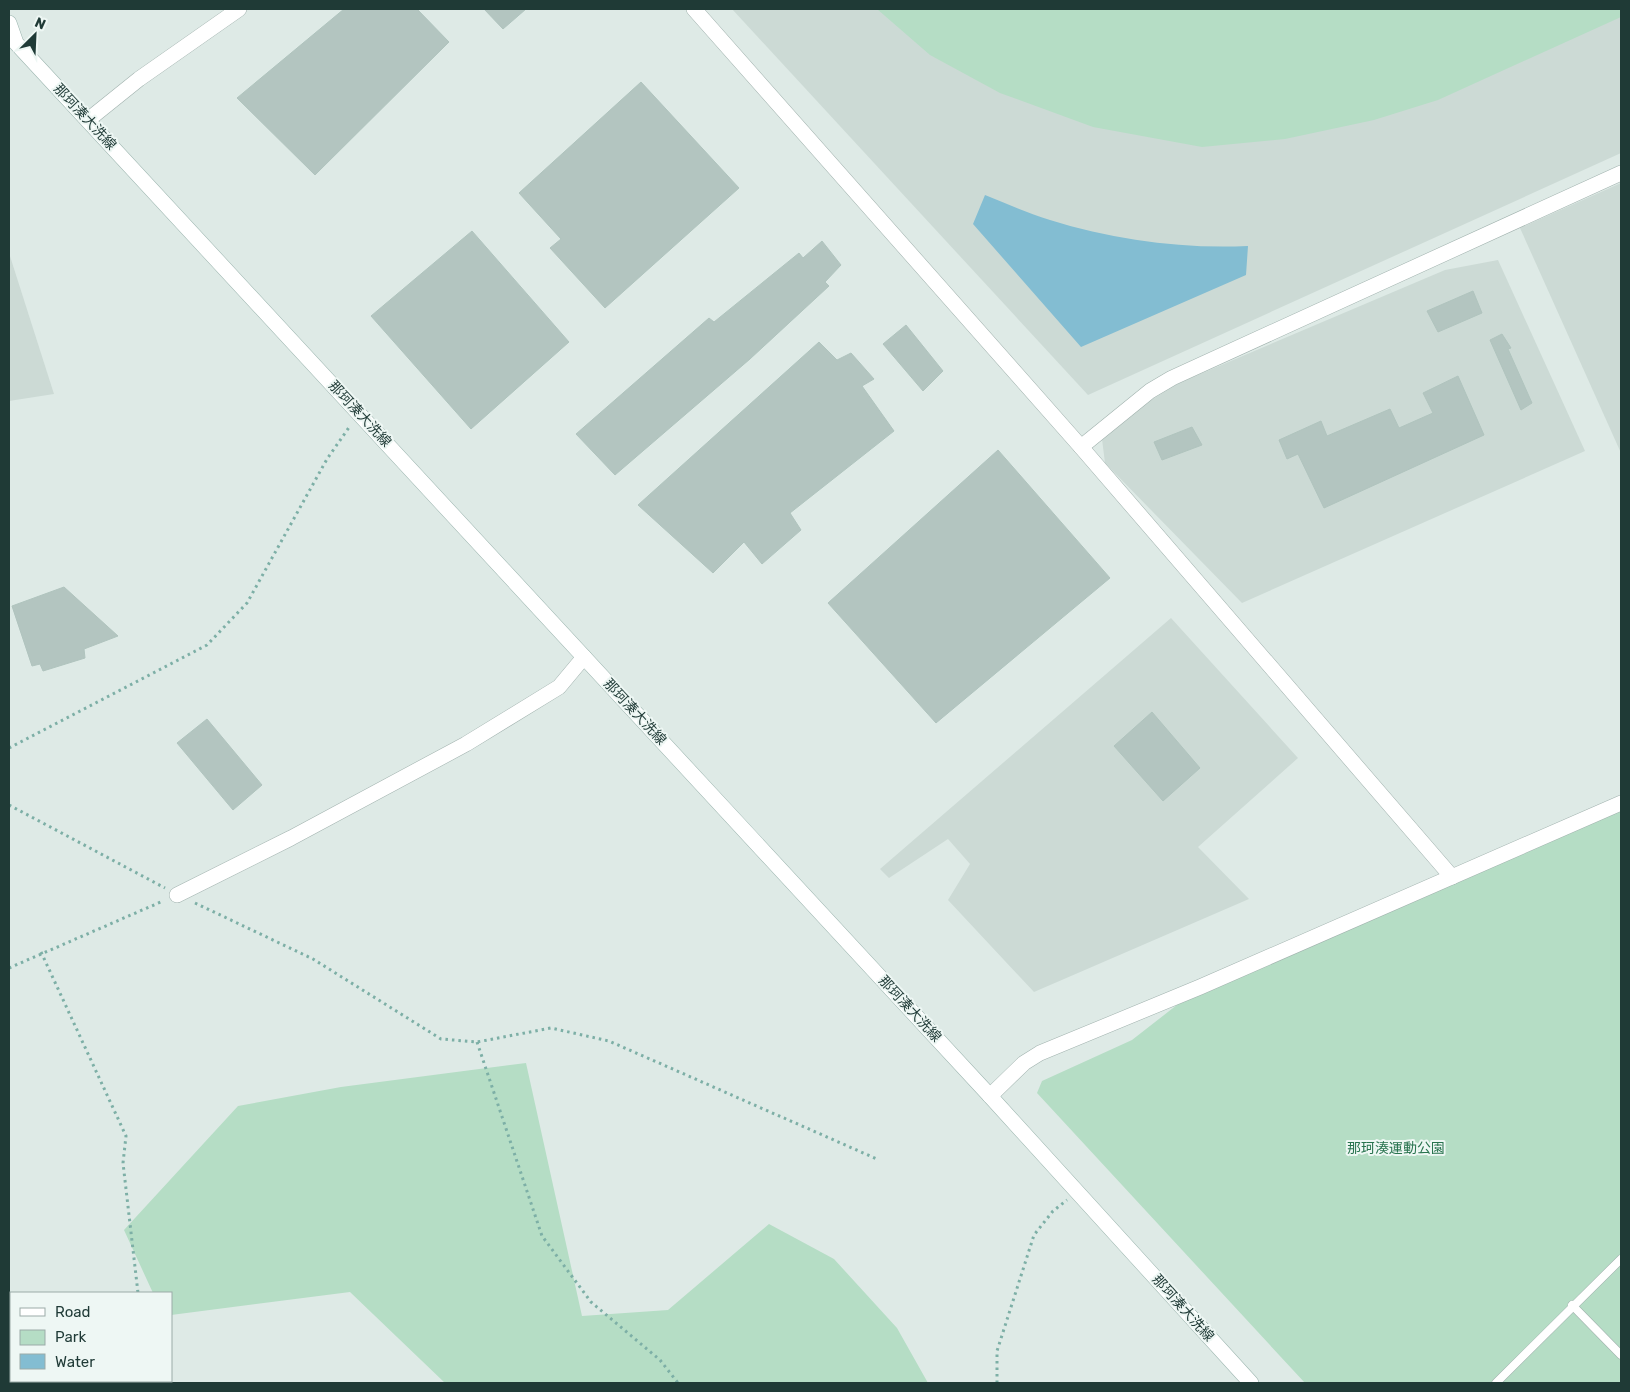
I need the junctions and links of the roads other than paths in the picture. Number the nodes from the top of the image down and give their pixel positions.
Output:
1 (239, 9) edge
2 (694, 9) edge
3 (9, 23) edge
4 (11, 44) edge
5 (88, 120) junction
6 (1621, 173) edge
7 (1081, 447) junction
8 (584, 657) junction
9 (1621, 803) edge
10 (1452, 877) junction
11 (177, 894) road end
12 (990, 1096) junction
13 (1621, 1259) edge
14 (1572, 1305) junction
15 (1621, 1355) edge
16 (1251, 1383) edge
17 (1496, 1383) edge

1 - 5 street
2 - 7 street
3 - 4 street, 那珂湊大洗線
4 - 5 street, 那珂湊大洗線
5 - 8 street, 那珂湊大洗線
6 - 7 street
7 - 10 street
8 - 11 street
8 - 12 street, 那珂湊大洗線
9 - 10 street
10 - 12 street
12 - 16 street, 那珂湊大洗線
13 - 14 lane
14 - 15 lane
14 - 17 lane

